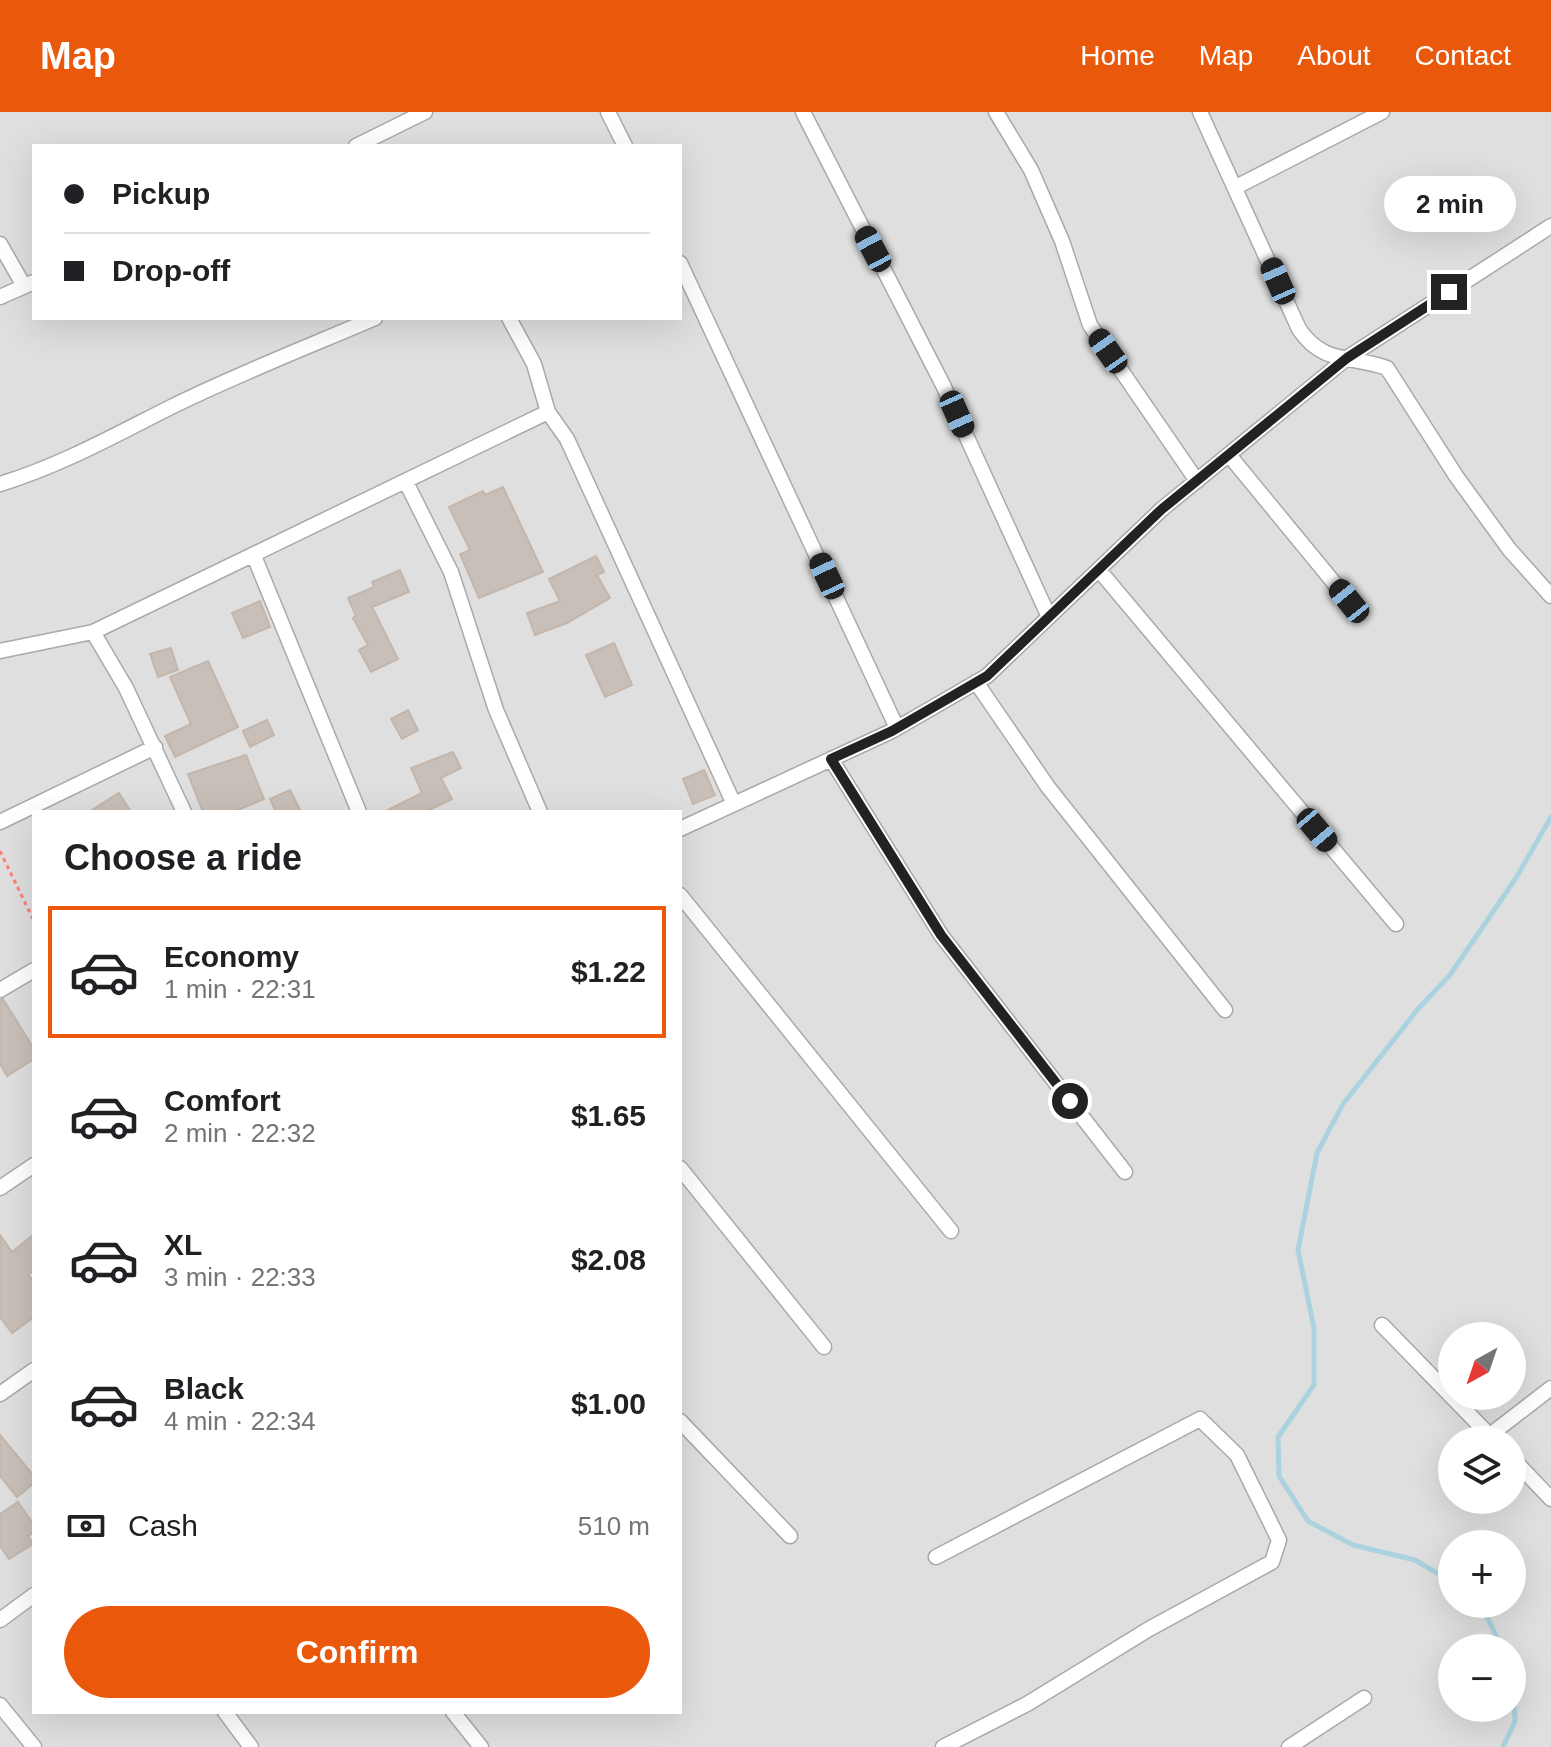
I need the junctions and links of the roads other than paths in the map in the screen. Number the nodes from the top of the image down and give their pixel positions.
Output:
1 (425, 112) edge
2 (608, 112) edge
3 (803, 112) edge
4 (996, 112) edge
5 (1200, 112) edge
6 (1382, 112) edge
7 (360, 144) edge
8 (624, 144) edge
9 (1236, 187) junction
10 (1551, 226) edge
11 (0, 244) edge
12 (682, 267) edge
13 (29, 284) edge
14 (0, 297) edge
15 (370, 320) edge
16 (510, 320) edge
17 (1347, 358) junction
18 (548, 412) junction
19 (1229, 455) junction
20 (1197, 481) junction
21 (406, 482) junction
22 (0, 484) edge
23 (254, 556) junction
24 (1099, 570) junction
25 (1551, 596) edge
26 (1349, 601) dead end
27 (1049, 617) junction
28 (93, 632) junction
29 (0, 651) edge
30 (976, 682) junction
31 (892, 731) junction
32 (155, 747) junction
33 (831, 759) junction
34 (733, 802) junction
35 (183, 810) edge
36 (358, 810) edge
37 (539, 810) edge
38 (0, 822) edge
39 (682, 828) edge
40 (682, 897) edge
41 (1396, 924) dead end
42 (32, 971) edge
43 (0, 990) edge
44 (1225, 1010) dead end
45 (32, 1166) edge
46 (682, 1170) edge
47 (1125, 1172) dead end
48 (0, 1188) edge
49 (951, 1231) dead end
50 (1382, 1325) dead end
51 (824, 1347) dead end
52 (32, 1371) edge
53 (1551, 1388) edge
54 (0, 1394) edge
55 (682, 1423) edge
56 (1480, 1426) edge
57 (1506, 1426) edge
58 (1526, 1473) edge
59 (1551, 1499) edge
60 (790, 1536) dead end
61 (936, 1557) dead end
62 (32, 1596) edge
63 (0, 1620) edge
64 (1364, 1698) dead end
65 (0, 1705) edge
66 (226, 1714) edge
67 (455, 1714) edge
68 (34, 1747) edge
69 (251, 1747) edge
70 (481, 1747) edge
71 (943, 1747) edge
72 (1289, 1747) edge

1 - 7 street
2 - 8 street
3 - 27 street
4 - 20 street
5 - 9 street
6 - 9 street
9 - 17 street
10 - 17 street
11 - 13 street
12 - 31 street
13 - 14 street
15 - 22 street
16 - 18 street
17 - 19 street
17 - 25 street
18 - 21 street
18 - 34 street
19 - 20 street
19 - 26 street
20 - 24 street
21 - 23 street
21 - 37 street
23 - 28 street
23 - 36 street
24 - 27 street
24 - 41 street
27 - 30 street
28 - 29 street
28 - 32 street
30 - 31 street
30 - 44 street
31 - 33 street
32 - 35 street
32 - 38 street
33 - 34 street
33 - 47 street
34 - 39 street
40 - 49 street
42 - 43 street
45 - 48 street
46 - 51 street
50 - 56 street
52 - 54 street
53 - 57 street
55 - 60 street
58 - 59 street
61 - 71 street
62 - 63 street
64 - 72 street
65 - 68 street
66 - 69 street
67 - 70 street

